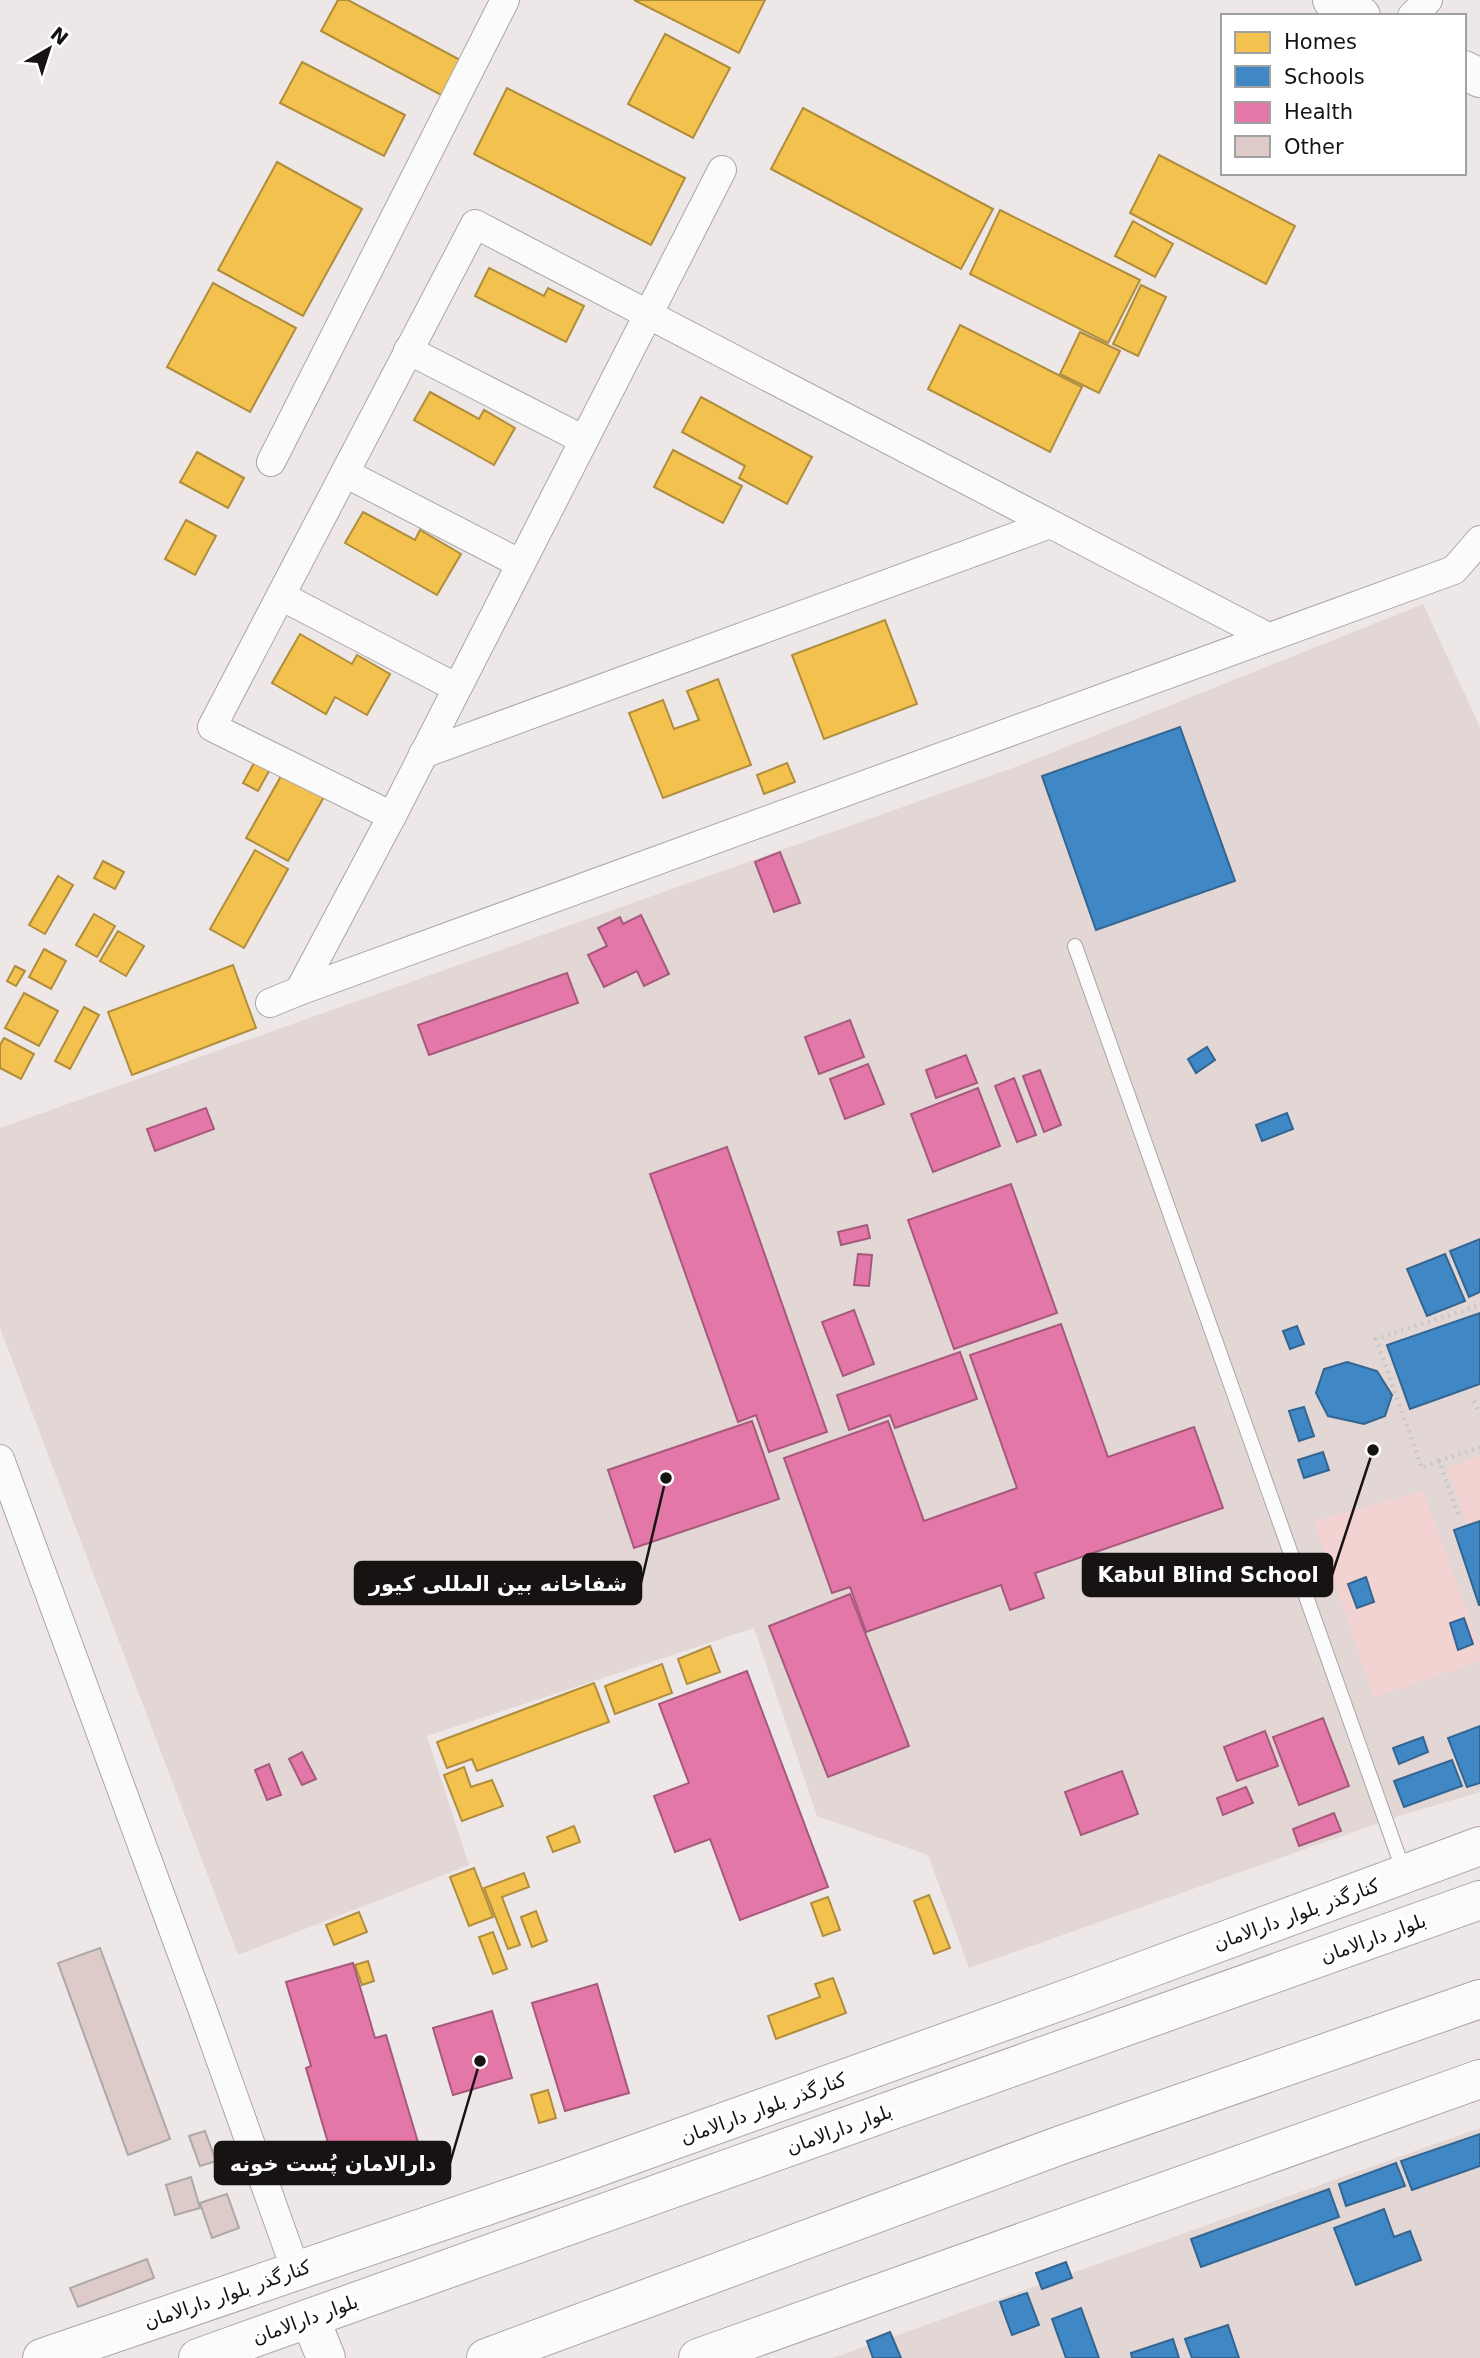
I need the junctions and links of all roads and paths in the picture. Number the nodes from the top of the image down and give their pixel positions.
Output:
1 (505, 0) edge
2 (1332, 0) edge
3 (1428, 0) edge
4 (1357, 14) edge
5 (1414, 14) edge
6 (722, 170) dead end
7 (649, 315) junction
8 (408, 350) junction
9 (584, 440) junction
10 (271, 462) dead end
11 (345, 473) junction
12 (1050, 524) junction
13 (1480, 540) edge
14 (521, 564) junction
15 (281, 596) junction
16 (1268, 637) junction
17 (457, 688) junction
18 (423, 754) junction
19 (392, 816) junction
20 (1075, 946) dead end
21 (299, 991) junction
22 (270, 1003) dead end
23 (1480, 1305) edge
24 (1474, 1401) dead end
25 (1480, 1414) edge
26 (1480, 1447) edge
27 (0, 1459) edge
28 (1439, 1461) junction
29 (1458, 1514) dead end
30 (1480, 1846) edge
31 (1404, 1873) junction
32 (1480, 1900) edge
33 (1480, 1999) edge
34 (1480, 2079) edge
35 (296, 2271) junction
36 (310, 2318) junction
37 (41, 2358) edge
38 (198, 2358) edge
39 (326, 2358) edge
40 (486, 2358) edge
41 (698, 2358) edge

1 - 10 street
2 - 4 main road
3 - 5 street
6 - 7 street
7 - 8 street
7 - 9 street
7 - 12 street
8 - 9 street
8 - 11 street
9 - 14 street
11 - 14 street
11 - 15 street
12 - 16 street
12 - 18 street
13 - 16 street
14 - 17 street
15 - 17 street
15 - 19 street
16 - 21 street
17 - 18 street
18 - 19 street
19 - 21 street
20 - 31 lane
21 - 22 street
23 - 28 path
24 - 25 path
26 - 28 path
27 - 35 street
28 - 29 path
30 - 31 main road, کنارگذر بلوار دارالامان
31 - 35 main road, کنارگذر بلوار دارالامان
32 - 36 main road, بلوار دارالامان
33 - 40 main road
34 - 41 main road
35 - 37 main road, کنارگذر بلوار دارالامان
36 - 38 main road, بلوار دارالامان
36 - 39 main road

